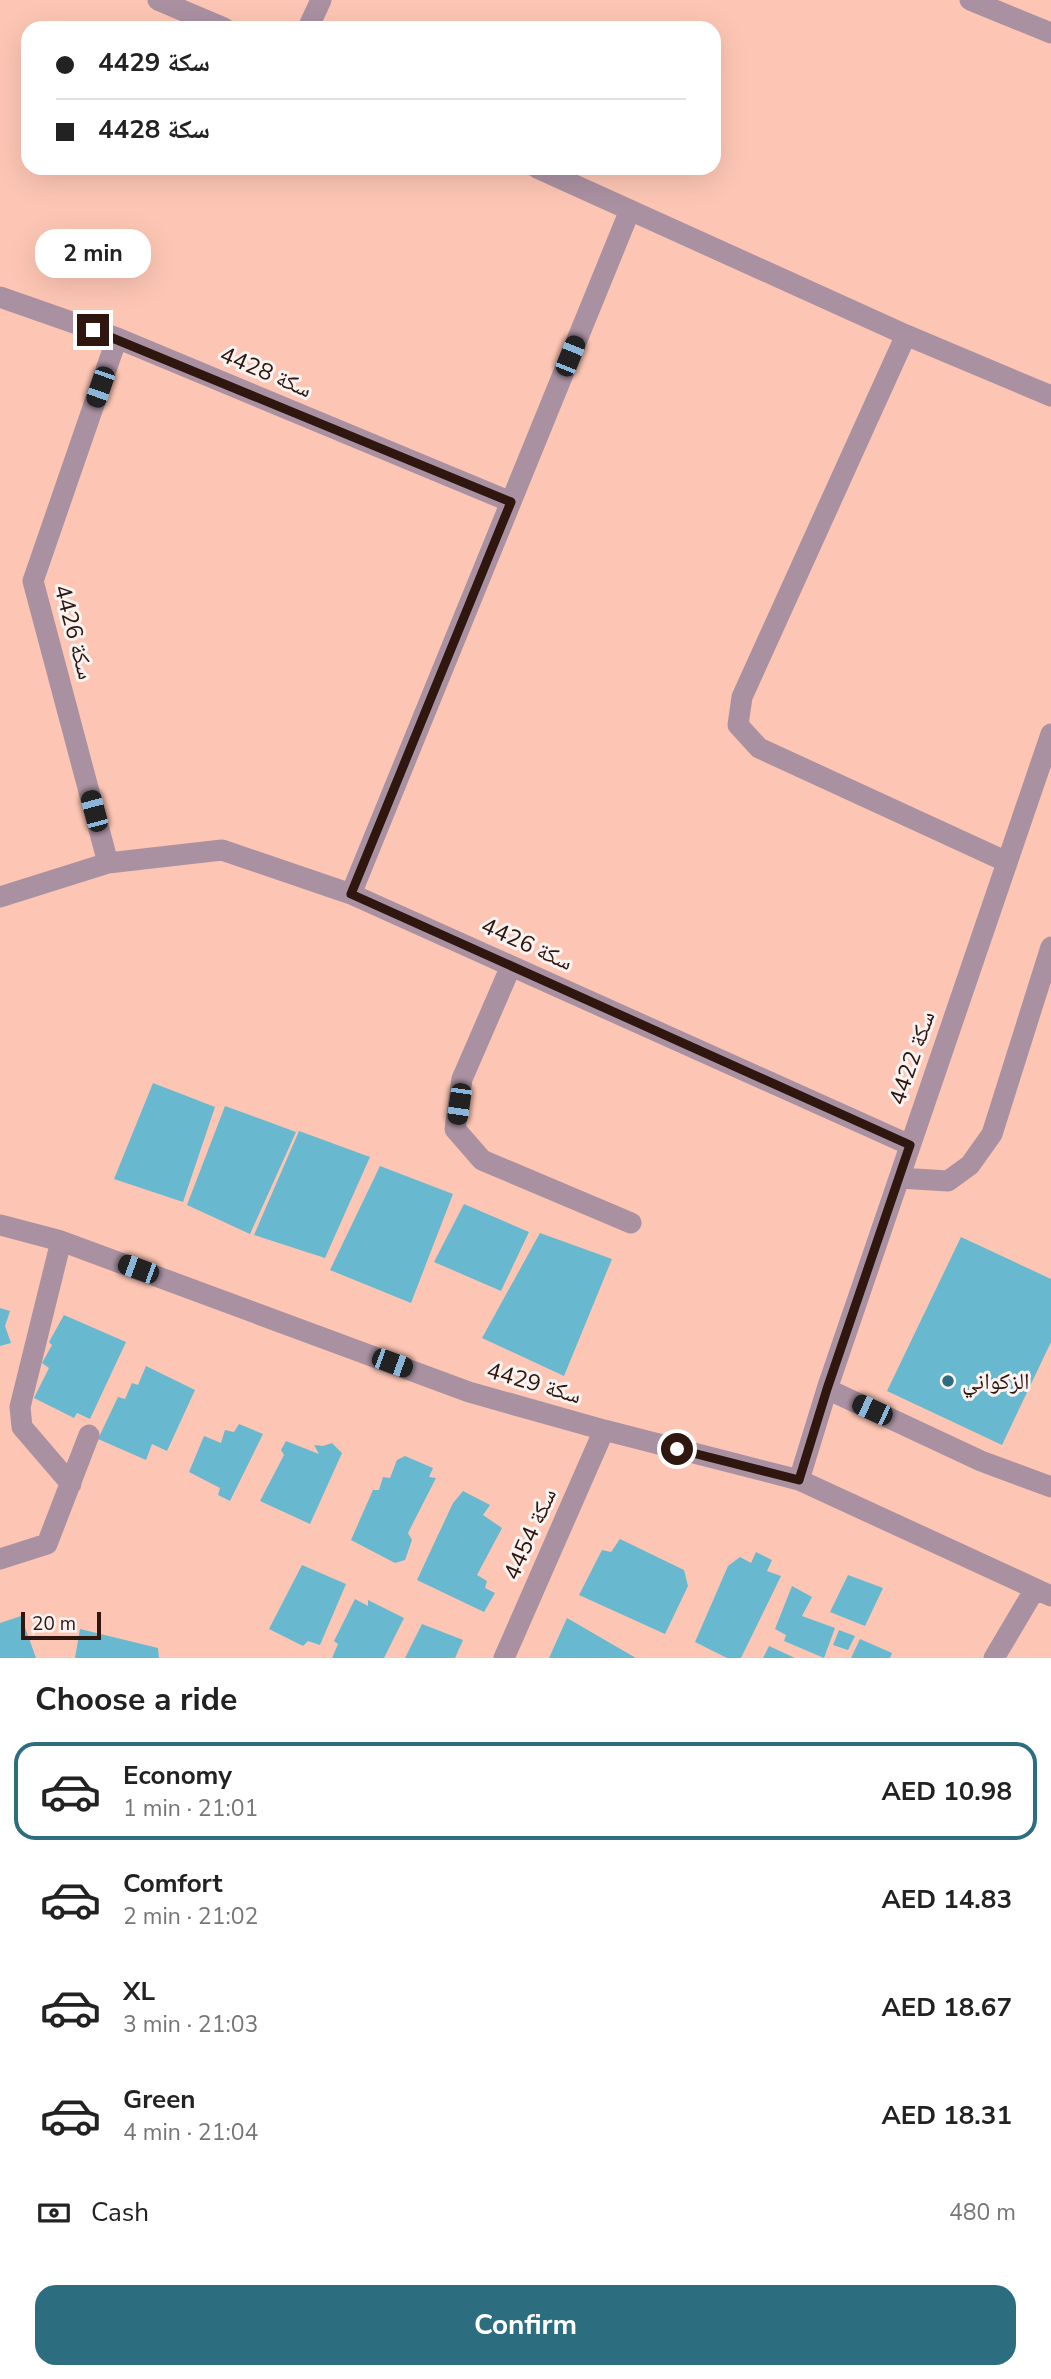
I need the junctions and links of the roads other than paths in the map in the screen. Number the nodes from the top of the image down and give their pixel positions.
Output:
1 (158, 0) edge
2 (320, 0) edge
3 (970, 0) edge
4 (207, 21) edge
5 (311, 21) edge
6 (1051, 33) edge
7 (552, 175) edge
8 (630, 210) junction
9 (0, 297) edge
10 (906, 335) junction
11 (117, 338) junction
12 (1051, 396) edge
13 (511, 502) junction
14 (1049, 748) edge
15 (1007, 862) junction
16 (108, 863) junction
17 (351, 894) junction
18 (0, 897) edge
19 (1051, 947) edge
20 (511, 965) junction
21 (910, 1145) junction
22 (899, 1178) junction
23 (631, 1223) dead end
24 (0, 1225) edge
25 (61, 1241) junction
26 (827, 1389) junction
27 (604, 1430) junction
28 (89, 1434) dead end
29 (799, 1480) junction
30 (71, 1484) junction
31 (1051, 1487) edge
32 (0, 1559) edge
33 (1043, 1593) edge
34 (504, 1658) edge
35 (995, 1658) edge

1 - 4 street
2 - 5 street
3 - 6 street
7 - 8 street
8 - 10 street
8 - 13 street
9 - 11 street, سكة 4428
10 - 12 street
10 - 15 street
11 - 13 street, سكة 4428
11 - 16 street, سكة 4426
13 - 17 street
14 - 15 street, سكة 4422
15 - 21 street, سكة 4422
16 - 17 street, سكة 4426
16 - 18 street, سكة 4426
17 - 20 street, سكة 4426
19 - 22 street
20 - 21 street, سكة 4426
20 - 23 street
21 - 22 street, سكة 4422
22 - 26 street, سكة 4422
24 - 25 street, سكة 4429
25 - 27 street, سكة 4429
25 - 30 street
26 - 29 street, سكة 4422
26 - 31 street
27 - 29 street, سكة 4429
27 - 34 street, سكة 4454
28 - 30 street
29 - 33 street, سكة 4429
30 - 32 street
33 - 35 street

